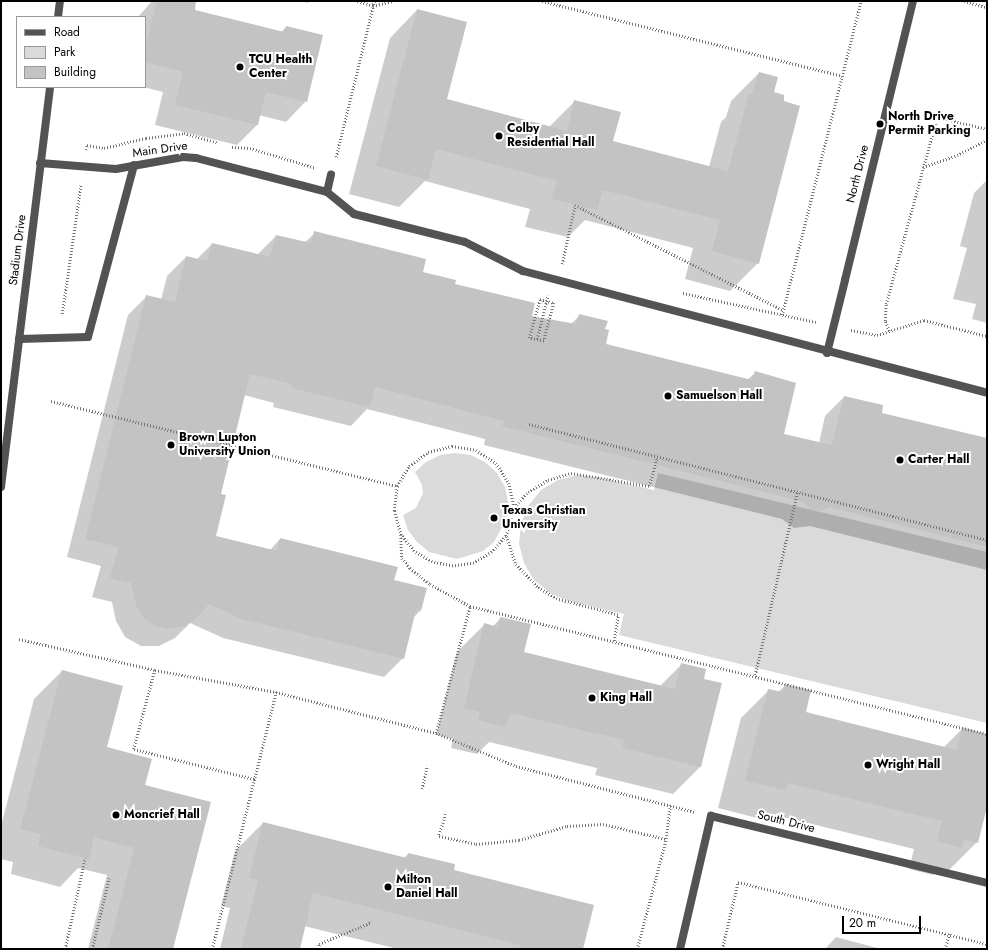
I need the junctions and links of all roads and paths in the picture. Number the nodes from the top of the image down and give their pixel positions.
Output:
1 (60, 1) edge
2 (356, 1) edge
3 (374, 1) edge
4 (393, 1) edge
5 (542, 1) edge
6 (861, 1) edge
7 (913, 1) edge
8 (964, 1) edge
9 (373, 6) junction
10 (987, 7) edge
11 (58, 16) edge
12 (842, 76) junction
13 (50, 88) edge
14 (987, 130) edge
15 (987, 140) edge
16 (87, 144) dead end
17 (40, 163) junction
18 (134, 165) junction
19 (923, 167) junction
20 (83, 168) junction
21 (331, 174) joint
22 (327, 192) junction
23 (554, 263) dead end
24 (562, 265) junction
25 (570, 267) dead end
26 (676, 291) dead end
27 (545, 307) dead end
28 (783, 310) junction
29 (62, 314) dead end
30 (782, 315) junction
31 (833, 326) junction
32 (889, 331) junction
33 (987, 336) edge
34 (19, 339) junction
35 (537, 339) junction
36 (827, 353) junction
37 (987, 393) edge
38 (51, 401) dead end
39 (530, 424) dead end
40 (657, 458) junction
41 (396, 486) junction
42 (1, 487) edge
43 (797, 493) junction
44 (514, 507) junction
45 (401, 535) junction
46 (506, 536) junction
47 (987, 540) edge
48 (470, 606) junction
49 (19, 639) dead end
50 (614, 641) junction
51 (155, 670) junction
52 (754, 675) junction
53 (276, 692) junction
54 (436, 733) junction
55 (987, 734) edge
56 (427, 766) dead end
57 (254, 779) junction
58 (422, 789) dead end
59 (670, 805) junction
60 (446, 814) dead end
61 (711, 816) junction
62 (666, 839) junction
63 (85, 858) dead end
64 (109, 878) dead end
65 (987, 884) edge
66 (372, 922) dead end
67 (948, 934) junction
68 (987, 944) edge
69 (723, 948) edge
70 (65, 949) edge
71 (92, 949) edge
72 (212, 949) edge
73 (318, 949) edge
74 (637, 949) edge
75 (680, 949) edge
76 (945, 949) edge

1 - 11 street
2 - 9 path
3 - 9 path
4 - 9 path
5 - 12 path
6 - 12 path
7 - 31 street, North Drive
8 - 10 path
9 - 21 path
12 - 28 path
13 - 17 street, Stadium Drive
14 - 19 path
15 - 19 path
16 - 20 path
17 - 20 street, Main Drive
17 - 34 street, Stadium Drive
18 - 20 street, Main Drive
18 - 22 street, Main Drive
18 - 34 street
19 - 32 path
20 - 29 path
21 - 22 street
22 - 36 street
23 - 24 path
24 - 25 path
24 - 28 path
26 - 30 path
27 - 35 path
28 - 30 path
30 - 31 path
31 - 32 path
31 - 36 street, North Drive
32 - 33 path
34 - 42 street, Stadium Drive
35 - 35 path
36 - 37 street
38 - 41 path
39 - 40 path
40 - 43 path
40 - 44 path
41 - 44 path
41 - 45 path
43 - 47 path
43 - 52 path
44 - 46 path
45 - 46 path
45 - 48 path
46 - 50 path
48 - 50 path
48 - 54 path
49 - 51 path
50 - 52 path
51 - 53 path
51 - 57 path
52 - 55 path
53 - 54 path
53 - 57 path
54 - 59 path
56 - 58 path
57 - 72 path
59 - 61 path
59 - 62 path
60 - 62 path
61 - 65 street, South Drive
61 - 75 street
62 - 74 path
63 - 70 path
64 - 71 path
66 - 73 path
67 - 68 path
67 - 69 path
67 - 76 path

